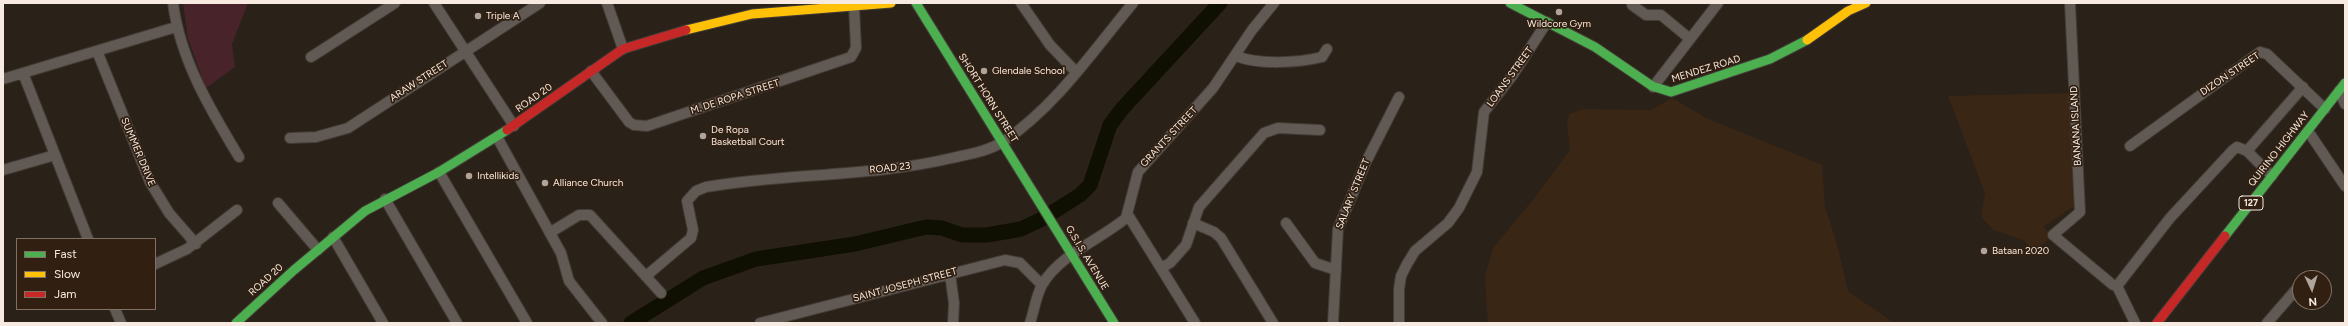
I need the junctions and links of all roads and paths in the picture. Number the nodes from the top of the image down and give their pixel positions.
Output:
1 (173, 3) edge
2 (395, 3) edge
3 (434, 3) edge
4 (540, 3) edge
5 (607, 3) edge
6 (891, 3) edge
7 (929, 3) edge
8 (1021, 3) edge
9 (1133, 3) edge
10 (1274, 3) edge
11 (1510, 3) edge
12 (1718, 3) edge
13 (1866, 3) edge
14 (2070, 3) edge
15 (917, 5) edge
16 (1632, 5) dead end
17 (854, 6) junction
18 (1547, 22) junction
19 (176, 27) junction
20 (1690, 38) junction
21 (623, 50) junction
22 (97, 51) junction
23 (465, 51) junction
24 (1325, 55) dead end
25 (1236, 56) junction
26 (311, 57) dead end
27 (591, 72) junction
28 (1076, 72) junction
29 (23, 73) junction
30 (3, 79) edge
31 (1653, 87) junction
32 (2303, 87) junction
33 (2342, 87) edge
34 (1398, 97) dead end
35 (2345, 104) edge
36 (2325, 109) junction
37 (514, 126) junction
38 (1320, 130) dead end
39 (2308, 131) junction
40 (497, 137) junction
41 (290, 138) dead end
42 (1002, 142) junction
43 (2130, 146) dead end
44 (2247, 151) junction
45 (55, 155) junction
46 (239, 157) dead end
47 (3, 170) edge
48 (439, 172) junction
49 (2272, 176) junction
50 (2345, 186) edge
51 (385, 199) junction
52 (278, 203) dead end
53 (1041, 205) joint
54 (237, 210) dead end
55 (1128, 215) junction
56 (1193, 223) junction
57 (1286, 223) dead end
58 (551, 232) junction
59 (333, 237) junction
60 (88, 238) edge
61 (196, 244) junction
62 (318, 250) junction
63 (1072, 256) junction
64 (156, 264) edge
65 (1161, 268) junction
66 (1336, 270) junction
67 (950, 274) junction
68 (646, 276) junction
69 (1042, 285) junction
70 (2118, 286) junction
71 (661, 293) dead end
72 (2292, 294) edge
73 (116, 310) edge
74 (241, 321) edge
75 (121, 323) edge
76 (383, 323) edge
77 (457, 323) edge
78 (527, 323) edge
79 (602, 323) edge
80 (760, 323) edge
81 (953, 323) edge
82 (1030, 323) edge
83 (1114, 323) edge
84 (1195, 323) edge
85 (1273, 323) edge
86 (1333, 323) edge
87 (1399, 323) edge
88 (2136, 323) edge
89 (2158, 323) edge
90 (2267, 323) edge

1 - 19 street
2 - 26 street
3 - 23 street
4 - 23 street, ARAW STREET
5 - 21 street
6 - 17 street, ROAD 20
7 - 15 street
8 - 28 street
9 - 28 street, ROAD 23
10 - 25 street, GRANTS STREET
11 - 18 street, MENDEZ ROAD
12 - 20 street
13 - 31 street, MENDEZ ROAD
14 - 70 street, BANANA ISLAND
15 - 42 street, SHORT HORN STREET
16 - 20 street
17 - 21 street, ROAD 20
17 - 27 street, M. DE ROPA STREET
18 - 31 street, MENDEZ ROAD
18 - 87 street, LOANS STREET
19 - 22 street
19 - 46 street
20 - 31 street
21 - 27 street, ROAD 20
22 - 29 street
22 - 61 street, SUMMER DRIVE
23 - 37 street
23 - 41 street, ARAW STREET
24 - 25 street
25 - 55 street, GRANTS STREET
27 - 37 street, ROAD 20
28 - 42 street, ROAD 23
29 - 30 street
29 - 45 street
32 - 36 street, DIZON STREET
32 - 43 street, DIZON STREET
32 - 44 street
33 - 35 street
33 - 36 street, QUIRINO HIGHWAY / 127
34 - 66 street, SALARY STREET
36 - 39 street, QUIRINO HIGHWAY / 127
37 - 40 street, ROAD 20
38 - 56 street
39 - 49 street, QUIRINO HIGHWAY / 127
39 - 50 street
40 - 48 street, ROAD 20
40 - 58 street
42 - 53 street, SHORT HORN STREET
42 - 68 street, ROAD 23
44 - 49 street
44 - 70 street
45 - 47 street
45 - 60 street
48 - 51 street, ROAD 20
48 - 78 street
49 - 89 street, QUIRINO HIGHWAY / 127
51 - 59 street, ROAD 20
51 - 77 street
52 - 62 street
53 - 63 street, G.S.I.S. AVENUE
54 - 61 street
55 - 63 street
55 - 65 street
56 - 65 street
56 - 85 street
57 - 66 street
58 - 68 street
58 - 79 street
59 - 62 street, ROAD 20
59 - 76 street
61 - 64 street
62 - 74 street, ROAD 20
63 - 69 street
63 - 83 street, G.S.I.S. AVENUE
65 - 84 street
66 - 86 street, SALARY STREET
67 - 69 street, SAINT JOSEPH STREET
67 - 80 street, SAINT JOSEPH STREET
67 - 81 street
68 - 71 street
69 - 82 street
70 - 88 street
72 - 90 street
73 - 75 street

